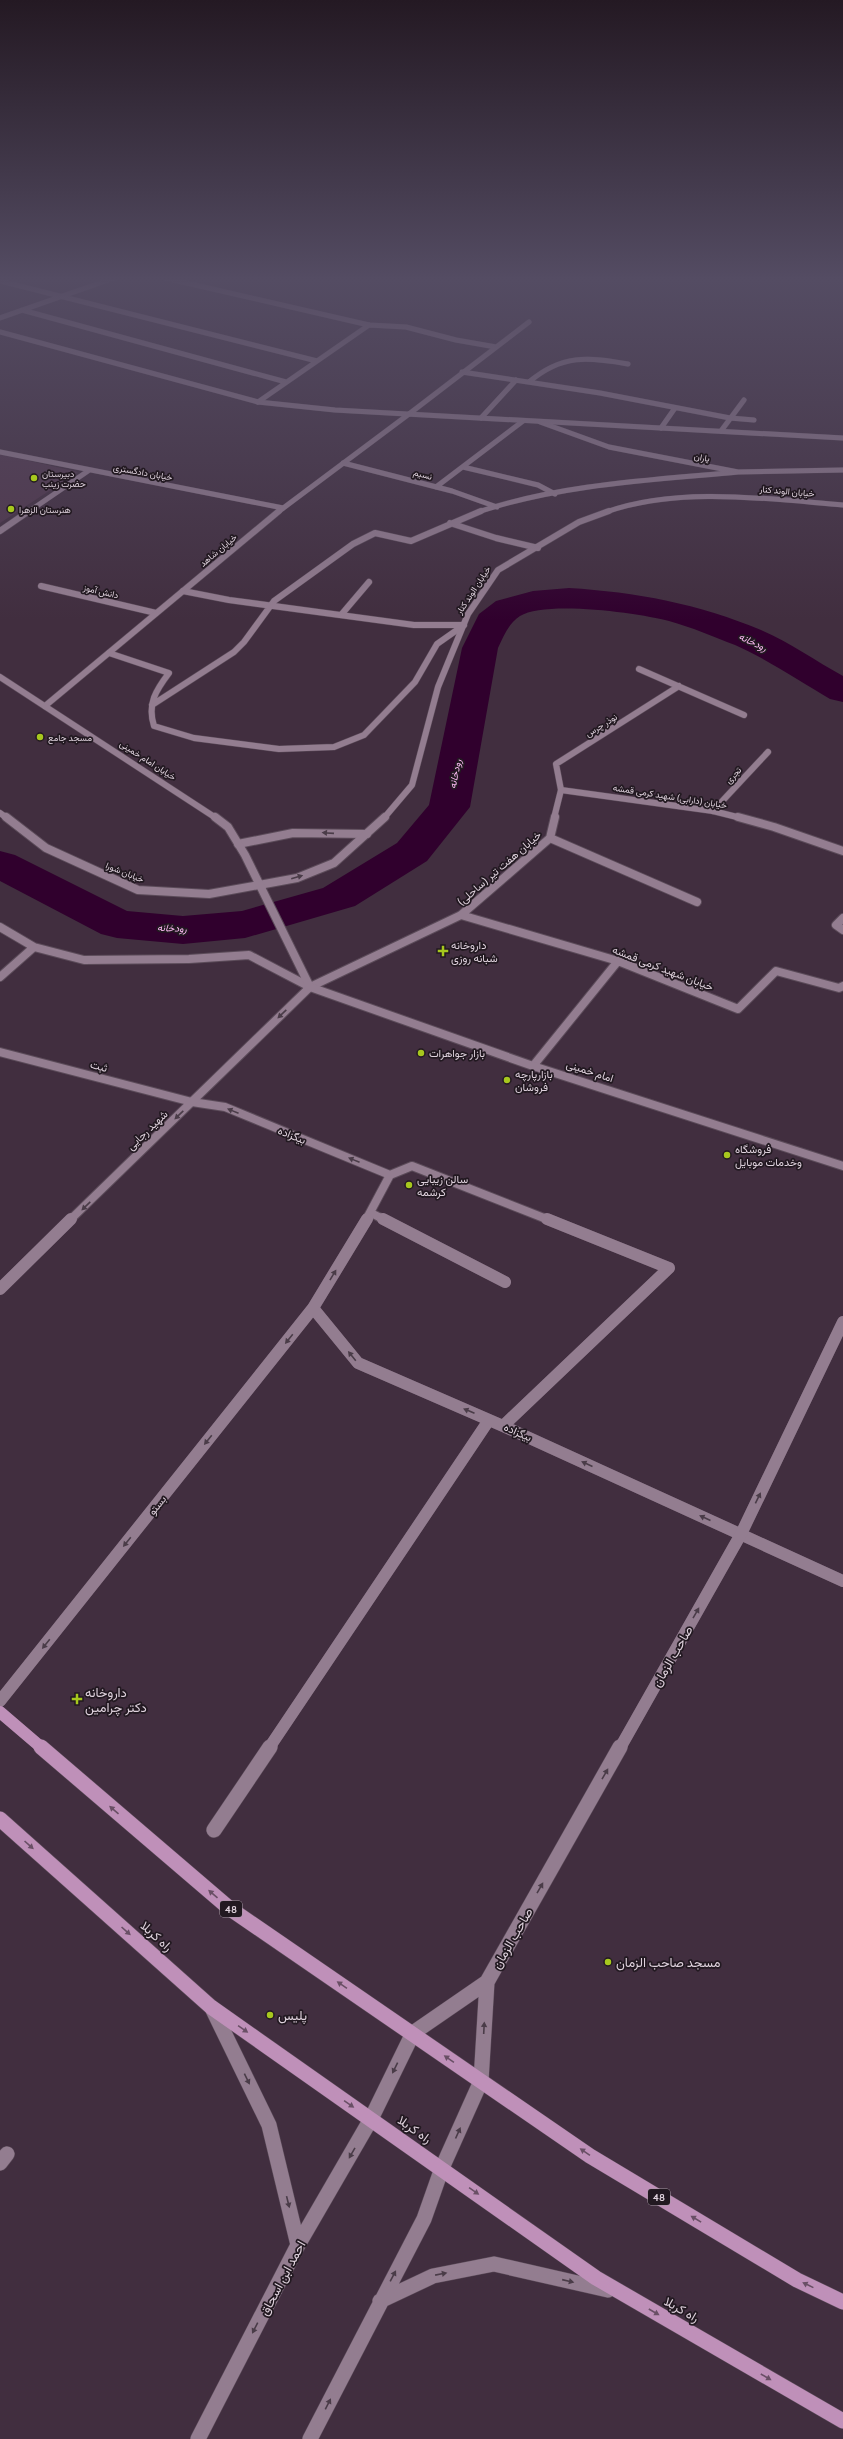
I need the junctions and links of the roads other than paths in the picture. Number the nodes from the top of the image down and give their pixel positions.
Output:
1 (220, 392) edge
2 (272, 392) edge
3 (437, 392) edge
4 (505, 392) edge
5 (584, 392) edge
6 (744, 400) dead end
7 (258, 402) junction
8 (675, 408) junction
9 (409, 414) junction
10 (481, 418) junction
11 (730, 418) junction
12 (754, 420) dead end
13 (523, 421) junction
14 (540, 422) junction
15 (661, 428) junction
16 (721, 431) junction
17 (843, 438) edge
18 (0, 452) edge
19 (343, 464) junction
20 (463, 466) junction
21 (843, 470) edge
22 (88, 471) junction
23 (738, 472) junction
24 (436, 487) junction
25 (555, 494) junction
26 (843, 505) edge
27 (497, 506) junction
28 (283, 508) junction
29 (450, 523) junction
30 (0, 531) edge
31 (538, 548) junction
32 (368, 582) dead end
33 (41, 586) dead end
34 (183, 591) junction
35 (270, 605) junction
36 (156, 613) junction
37 (341, 615) junction
38 (464, 625) junction
39 (109, 653) junction
40 (640, 669) dead end
41 (0, 677) edge
42 (679, 686) junction
43 (152, 705) junction
44 (45, 706) junction
45 (744, 715) dead end
46 (768, 752) dead end
47 (561, 790) junction
48 (713, 811) junction
49 (0, 813) edge
50 (367, 834) junction
51 (550, 838) junction
52 (238, 844) junction
53 (843, 851) edge
54 (259, 885) junction
55 (697, 902) dead end
56 (461, 915) junction
57 (843, 918) edge
58 (0, 927) edge
59 (843, 930) edge
60 (34, 946) junction
61 (618, 961) junction
62 (0, 976) edge
63 (843, 986) edge
64 (310, 987) junction
65 (0, 1052) edge
66 (533, 1066) junction
67 (192, 1102) junction
68 (843, 1166) edge
69 (390, 1174) junction
70 (371, 1213) junction
71 (504, 1282) dead end
72 (0, 1289) edge
73 (313, 1308) junction
74 (843, 1322) edge
75 (489, 1420) junction
76 (503, 1426) junction
77 (741, 1534) junction
78 (843, 1581) edge
79 (0, 1701) edge
80 (0, 1712) edge
81 (0, 1819) edge
82 (214, 1830) dead end
83 (487, 1982) junction
84 (211, 2007) junction
85 (412, 2033) junction
86 (481, 2081) junction
87 (371, 2119) junction
88 (442, 2168) junction
89 (298, 2245) junction
90 (620, 2292) junction
91 (380, 2301) junction
92 (843, 2302) edge
93 (843, 2421) edge
94 (198, 2439) edge
95 (310, 2439) edge

1 - 7 street
2 - 7 street
3 - 9 street, خیابان شاهد
4 - 10 street
5 - 8 street
6 - 11 street
7 - 9 street
8 - 11 street
8 - 15 street
9 - 10 street
9 - 19 street, خیابان شاهد
10 - 13 street
11 - 12 street
11 - 16 street
13 - 14 street
13 - 20 street
14 - 15 street
14 - 23 street, یاران
15 - 16 street
16 - 17 street
18 - 22 street, خیابان دادگستری
19 - 24 street, نسیم
19 - 28 street, خیابان شاهد
20 - 24 street
20 - 25 street
21 - 23 street, یاران
22 - 28 street, خیابان دادگستری
22 - 30 street
23 - 25 street
24 - 27 street, نسیم
25 - 27 street
26 - 31 street, خیابان الوند کنار
27 - 29 street
28 - 34 street, خیابان شاهد
29 - 31 street
29 - 35 street
31 - 38 street, خیابان الوند کنار
32 - 37 street
33 - 36 street, دانش آموز
34 - 35 street
34 - 36 street, خیابان شاهد
35 - 37 street
35 - 43 street
36 - 39 street, خیابان شاهد
37 - 38 street
38 - 43 street
38 - 50 street, خیابان الوند کنار
39 - 43 street
39 - 44 street, خیابان شاهد
40 - 42 street
41 - 44 street, خیابان امام خمینی
42 - 45 street
42 - 47 street, نوذر چرس
44 - 52 street, خیابان امام خمینی
46 - 48 street, تجری
47 - 48 street, خیابان (دارابی) شهید کرمی قمشه
47 - 51 street, خیابان هفت تیر (ساحلی)
48 - 53 street, خیابان (دارابی) شهید کرمی قمشه
49 - 54 street, خیابان شورا
50 -> 52 street
54 -> 50 street, خیابان الوند کنار
51 - 55 street
51 - 56 street, خیابان هفت تیر (ساحلی)
52 - 54 street, خیابان امام خمینی
54 - 64 street, خیابان امام خمینی
56 - 61 street, خیابان شهید کرمی قمشه
56 - 64 street, خیابان هفت تیر (ساحلی)
57 - 59 street
58 - 60 street, امام خمینی
60 - 62 street
60 - 64 street, امام خمینی
61 - 63 street, خیابان شهید کرمی قمشه
61 - 66 street
64 - 66 street, امام خمینی
64 -> 67 street, شهید رجایی
65 - 67 street, ثبت
66 - 68 street, امام خمینی
69 -> 67 street, بیگزاده
67 -> 72 street, شهید رجایی
69 - 70 street, بستو
69 - 76 street
70 - 71 street
73 -> 70 street, بستو
75 -> 73 street, بیگزاده
73 -> 79 street, بستو
77 -> 74 street, صاحب الزمان
75 - 76 street, بیگزاده
75 - 82 street
77 -> 76 street, بیگزاده
77 - 78 street, بیگزاده
83 -> 77 street, صاحب الزمان
85 -> 80 main road, 48
81 -> 84 main road, راه کربلا
83 - 85 street, صاحب الزمان
86 -> 83 street, صاحب الزمان
84 -> 87 main road, راه کربلا
84 -> 89 street
86 -> 85 main road, 48
85 -> 87 street, احمد ابن اسحاق
88 -> 86 street
92 -> 86 main road, 48
87 - 88 main road, راه کربلا
87 -> 89 street, احمد ابن اسحاق
88 -> 90 main road, راه کربلا
91 -> 88 street
89 -> 94 street, احمد ابن اسحاق
91 -> 90 street
90 -> 93 main road, راه کربلا
95 -> 91 street

